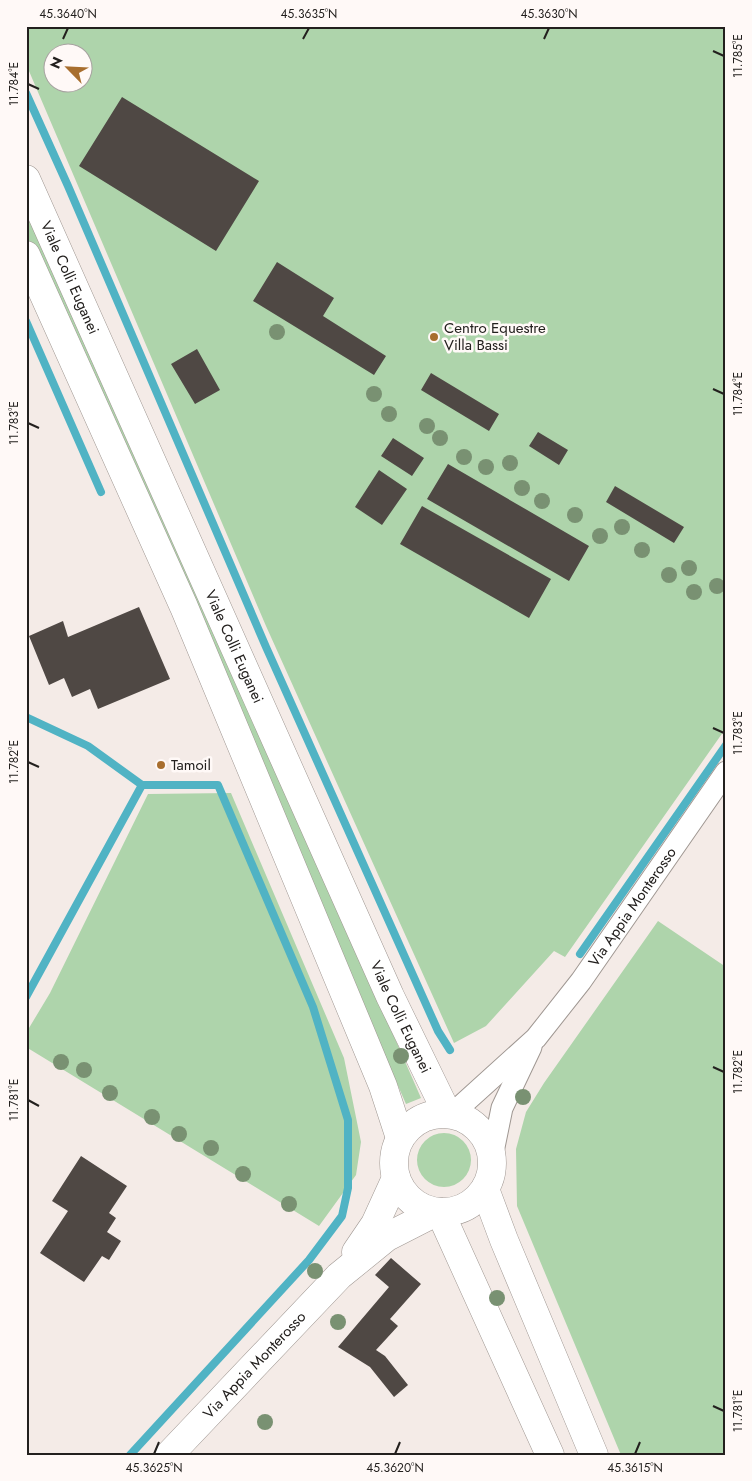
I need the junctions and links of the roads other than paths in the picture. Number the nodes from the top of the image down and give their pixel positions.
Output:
1 (26, 179) edge
2 (26, 255) edge
3 (726, 772) edge
4 (536, 1038) junction
5 (449, 1113) junction
6 (400, 1138) junction
7 (492, 1157) junction
8 (396, 1178) junction
9 (485, 1189) junction
10 (438, 1212) junction
11 (339, 1276) junction
12 (169, 1455) edge
13 (550, 1455) edge
14 (594, 1455) edge

1 - 5 main road, Viale Colli Euganei
2 - 6 main road, Viale Colli Euganei
3 - 4 street, Via Appia Monterosso
4 - 5 street, Via Appia Monterosso
4 - 7 street, Via Appia Monterosso
5 - 6 main road
5 - 7 main road
6 - 8 main road
7 - 9 main road
8 - 10 main road
8 - 11 main road, Via Appia Monterosso
9 - 10 main road
9 - 14 main road
10 - 11 main road, Via Appia Monterosso
10 - 13 main road
11 - 12 main road, Via Appia Monterosso

